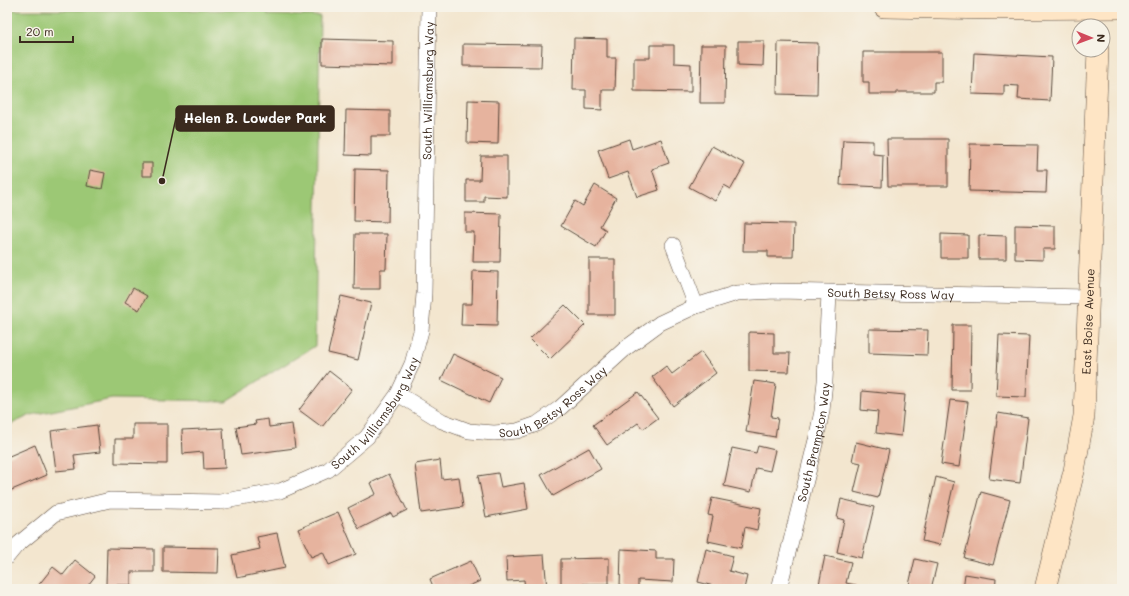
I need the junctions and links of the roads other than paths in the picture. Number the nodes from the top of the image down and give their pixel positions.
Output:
1 (429, 7) edge
2 (884, 7) edge
3 (949, 8) edge
4 (995, 8) edge
5 (1122, 8) edge
6 (1100, 14) edge
7 (1098, 58) edge
8 (673, 245) dead end
9 (829, 293) junction
10 (1089, 297) junction
11 (696, 306) junction
12 (398, 394) junction
13 (7, 557) edge
14 (779, 589) edge
15 (1045, 589) edge

1 - 12 street, South Williamsburg Way
2 - 3 street
3 - 4 street
4 - 6 street
5 - 6 street
7 - 10 street, East Boise Avenue
8 - 11 street
9 - 10 street, South Betsy Ross Way
9 - 11 street, South Betsy Ross Way
9 - 14 street, South Brampton Way
10 - 15 street, East Boise Avenue
11 - 12 street, South Betsy Ross Way
12 - 13 street, South Williamsburg Way

